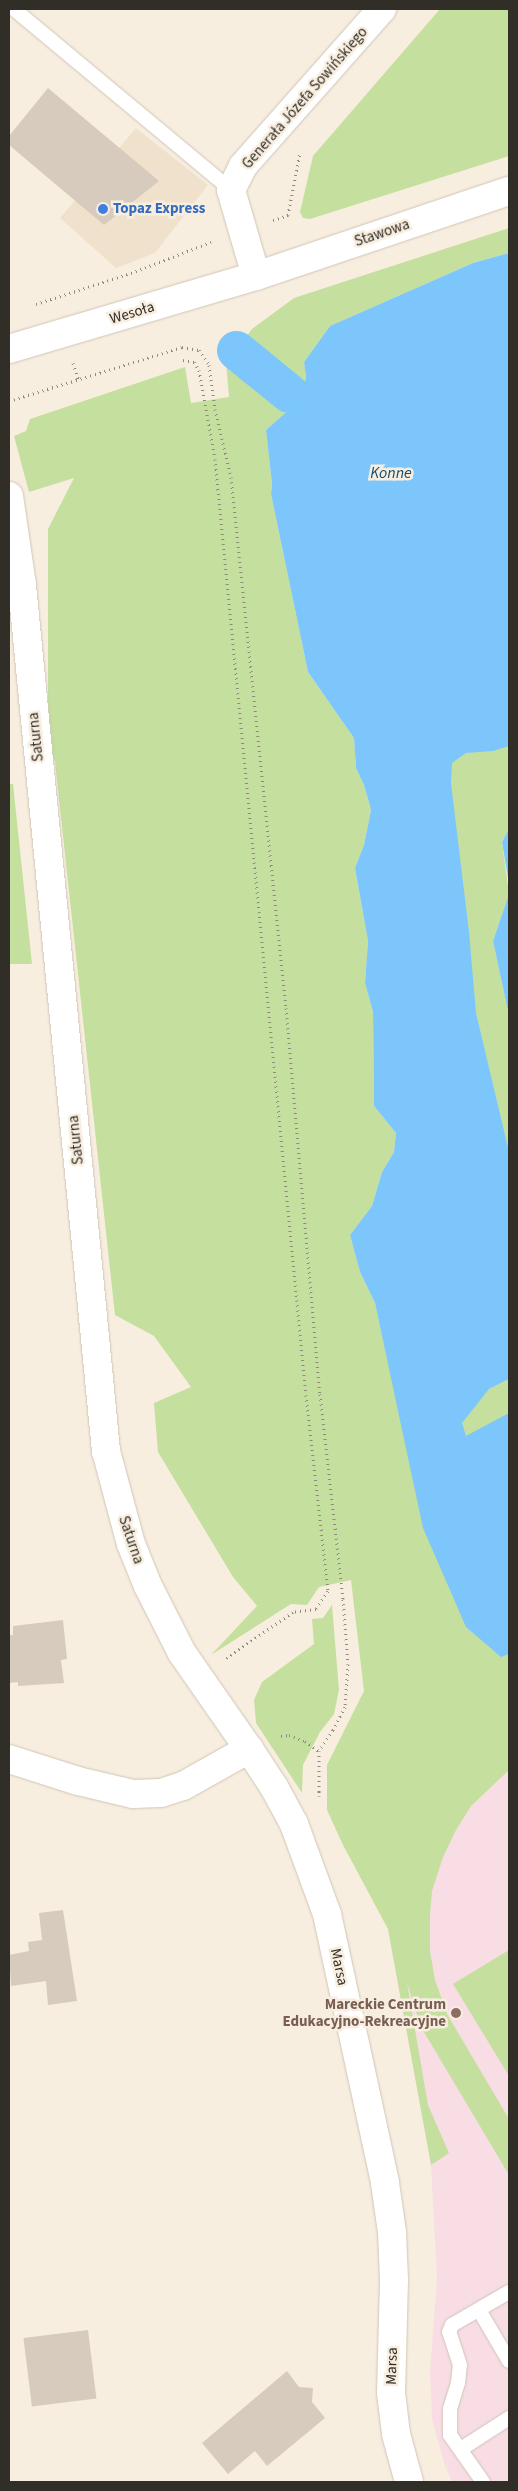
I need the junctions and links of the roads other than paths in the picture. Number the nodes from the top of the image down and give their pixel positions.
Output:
1 (14, 9) edge
2 (382, 9) edge
3 (231, 190) junction
4 (509, 191) edge
5 (256, 276) junction
6 (9, 350) edge
7 (10, 511) edge
8 (249, 1749) junction
9 (9, 1759) edge
10 (509, 2292) edge
11 (479, 2310) junction
12 (509, 2361) edge
13 (509, 2418) edge
14 (461, 2449) junction
15 (409, 2482) edge
16 (483, 2482) edge

1 - 3 lane
2 - 3 street, Generała Józefa Sowińskiego
3 - 5 street
4 - 5 street, Stawowa
5 - 6 street, Wesoła
7 - 8 street, Saturna
8 - 9 street
8 - 15 street, Marsa
10 - 11 lane
11 - 12 lane
11 - 14 lane
13 - 14 lane
14 - 16 lane

